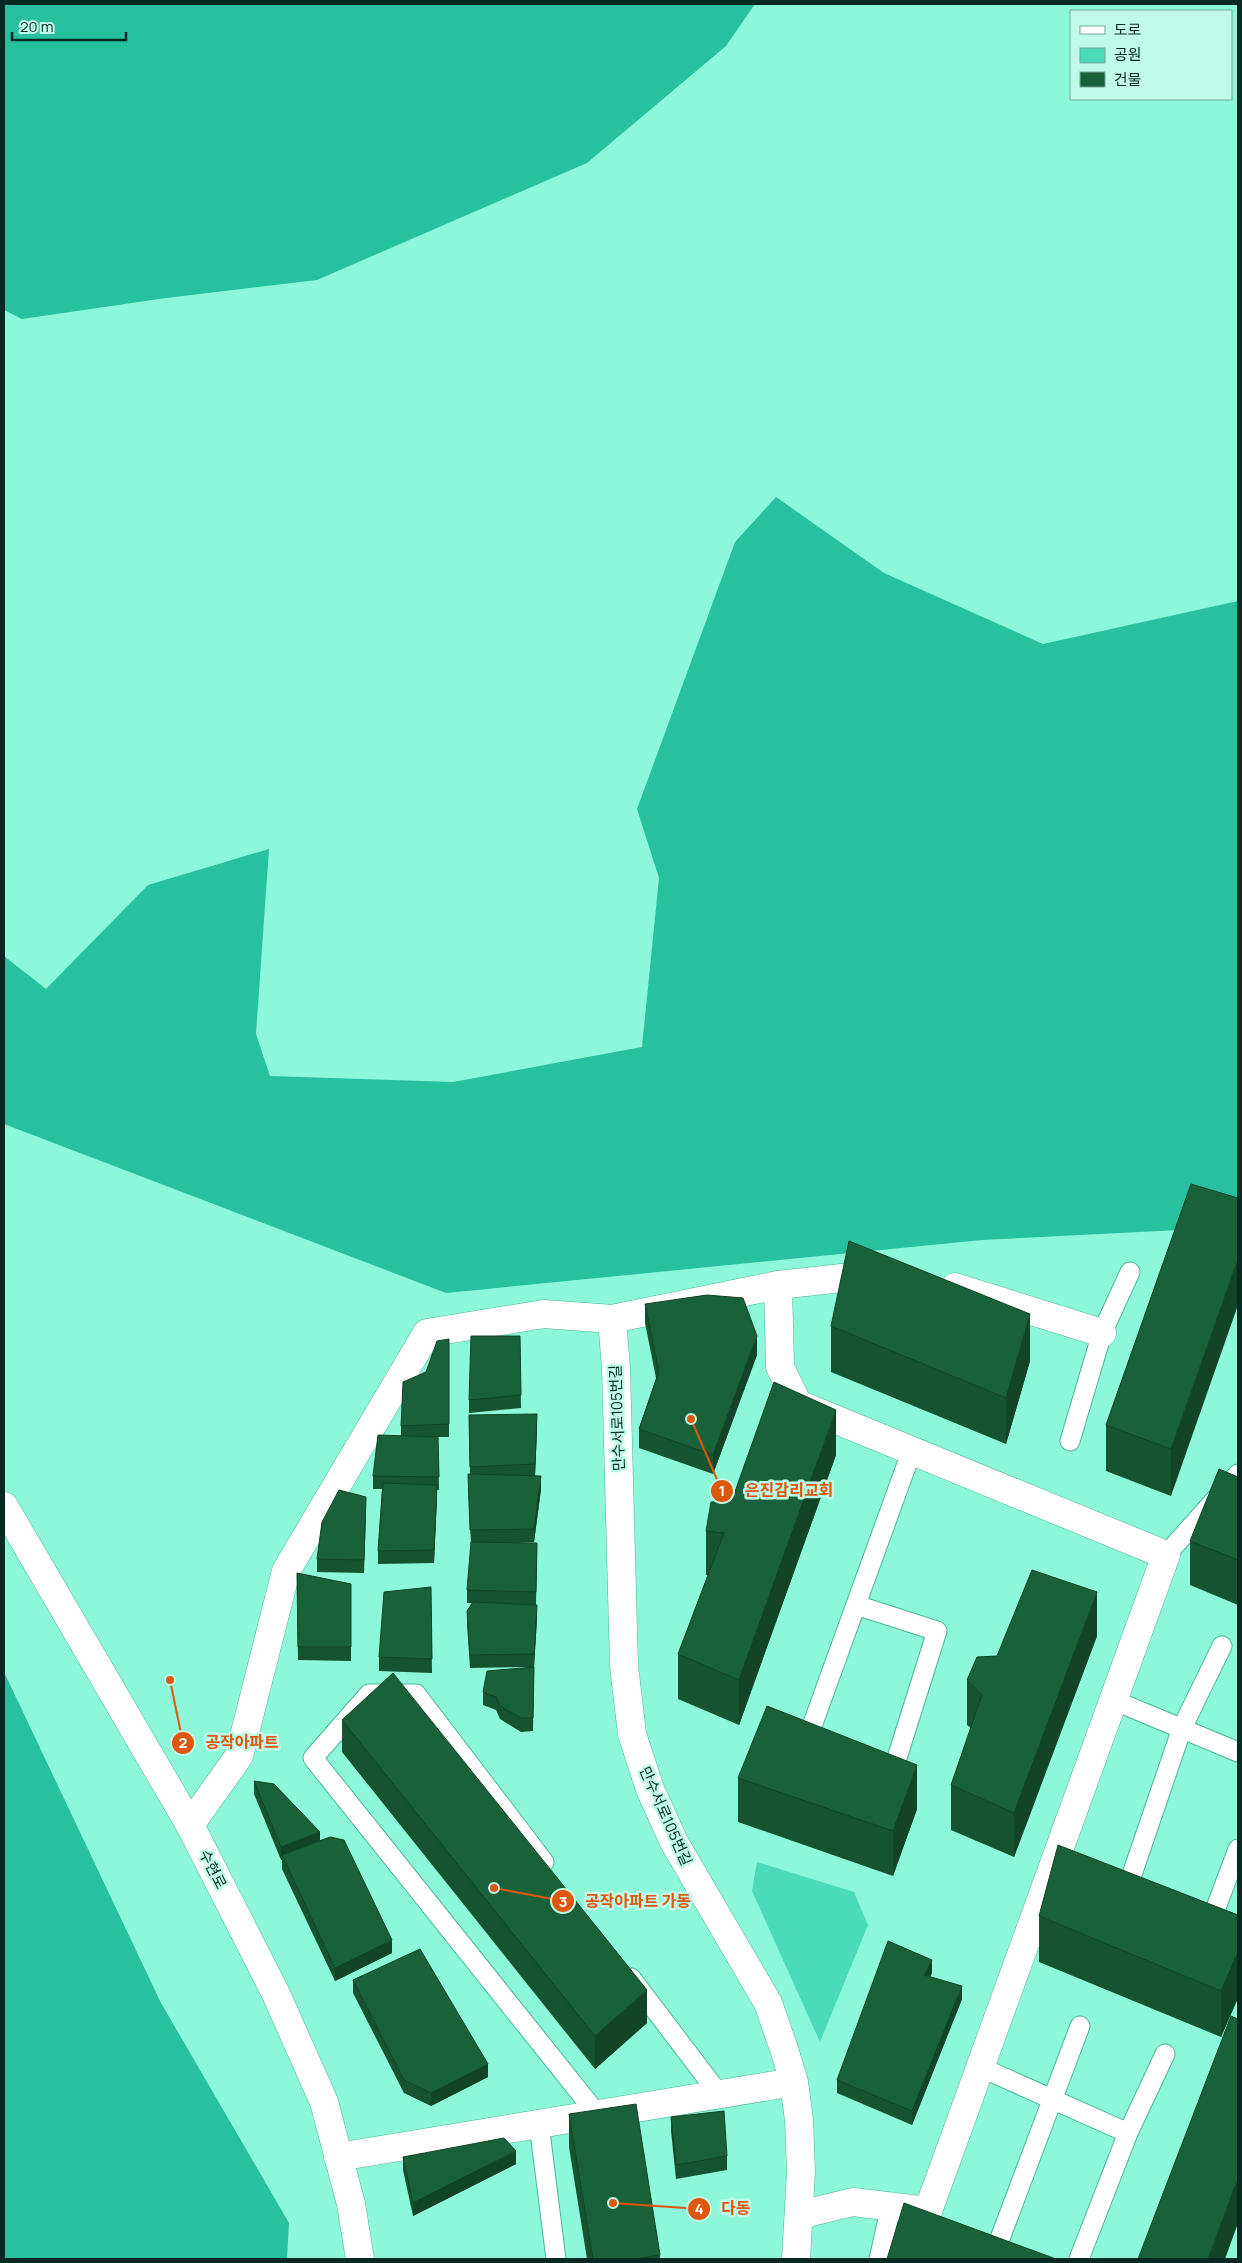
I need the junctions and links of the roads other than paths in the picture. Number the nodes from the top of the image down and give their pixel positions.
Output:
1 (904, 1272) edge
2 (1130, 1272) dead end
3 (932, 1280) edge
4 (778, 1285) junction
5 (612, 1318) junction
6 (1102, 1333) junction
7 (1070, 1441) dead end
8 (912, 1450) junction
9 (1238, 1474) edge
10 (4, 1506) edge
11 (1166, 1555) junction
12 (856, 1606) junction
13 (1222, 1646) dead end
14 (1113, 1700) junction
15 (1182, 1728) junction
16 (808, 1738) edge
17 (1238, 1752) edge
18 (897, 1758) edge
19 (190, 1826) junction
20 (1238, 1850) edge
21 (553, 1874) edge
22 (1126, 1892) edge
23 (1208, 1929) edge
24 (618, 1960) edge
25 (1080, 2026) dead end
26 (1165, 2054) dead end
27 (980, 2066) junction
28 (794, 2082) junction
29 (719, 2094) junction
30 (1051, 2098) junction
31 (598, 2114) junction
32 (539, 2124) junction
33 (1128, 2133) junction
34 (338, 2157) junction
35 (891, 2206) junction
36 (799, 2215) junction
37 (993, 2256) edge
38 (360, 2259) edge
39 (556, 2259) edge
40 (796, 2259) edge
41 (878, 2259) edge
42 (1079, 2259) edge

1 - 4 street
2 - 6 lane
3 - 6 street
4 - 5 street
4 - 8 street
5 - 19 street
5 - 28 street, 만수서로105번길
6 - 7 lane
8 - 11 street
8 - 12 lane
9 - 11 lane
10 - 19 street, 수현로
11 - 14 street
12 - 16 lane
12 - 18 lane
13 - 15 lane
14 - 15 lane
14 - 27 street
15 - 17 lane
15 - 22 lane
19 - 34 street, 수현로
20 - 23 lane
21 - 31 lane
24 - 29 lane
25 - 30 lane
26 - 33 lane
27 - 30 lane
27 - 35 street
28 - 29 street
28 - 36 street, 만수서로105번길
29 - 31 street
30 - 33 lane
30 - 37 lane
31 - 32 street
32 - 34 street
32 - 39 lane
33 - 42 lane
34 - 38 street, 수현로
35 - 36 street
35 - 41 lane
36 - 40 street, 만수서로105번길

